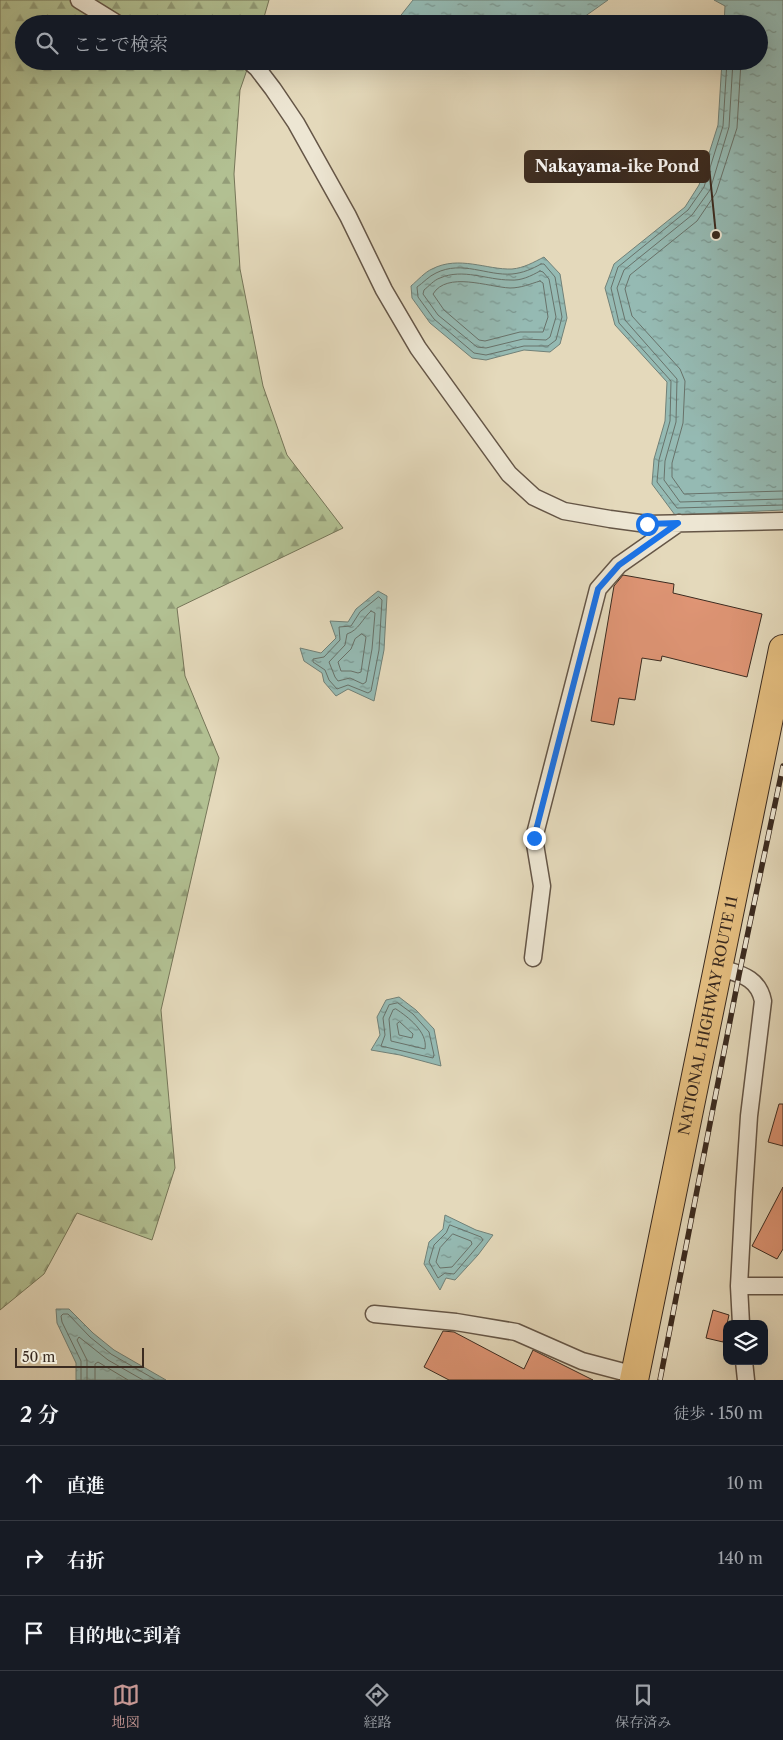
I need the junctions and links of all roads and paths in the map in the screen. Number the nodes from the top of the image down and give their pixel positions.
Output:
1 (79, 0) edge
2 (103, 15) edge
3 (259, 70) edge
4 (783, 521) edge
5 (678, 523) junction
6 (783, 650) edge
7 (533, 958) dead end
8 (718, 966) junction
9 (739, 1286) junction
10 (783, 1286) edge
11 (374, 1314) dead end
12 (741, 1320) edge
13 (744, 1365) edge
14 (634, 1377) edge
15 (746, 1380) edge

1 - 2 street
3 - 5 street
4 - 5 street
5 - 7 street
6 - 8 highway, NATIONAL HIGHWAY ROUTE 11
8 - 9 street
8 - 14 highway, NATIONAL HIGHWAY ROUTE 11
9 - 10 street
9 - 12 street
11 - 14 street
13 - 15 street

